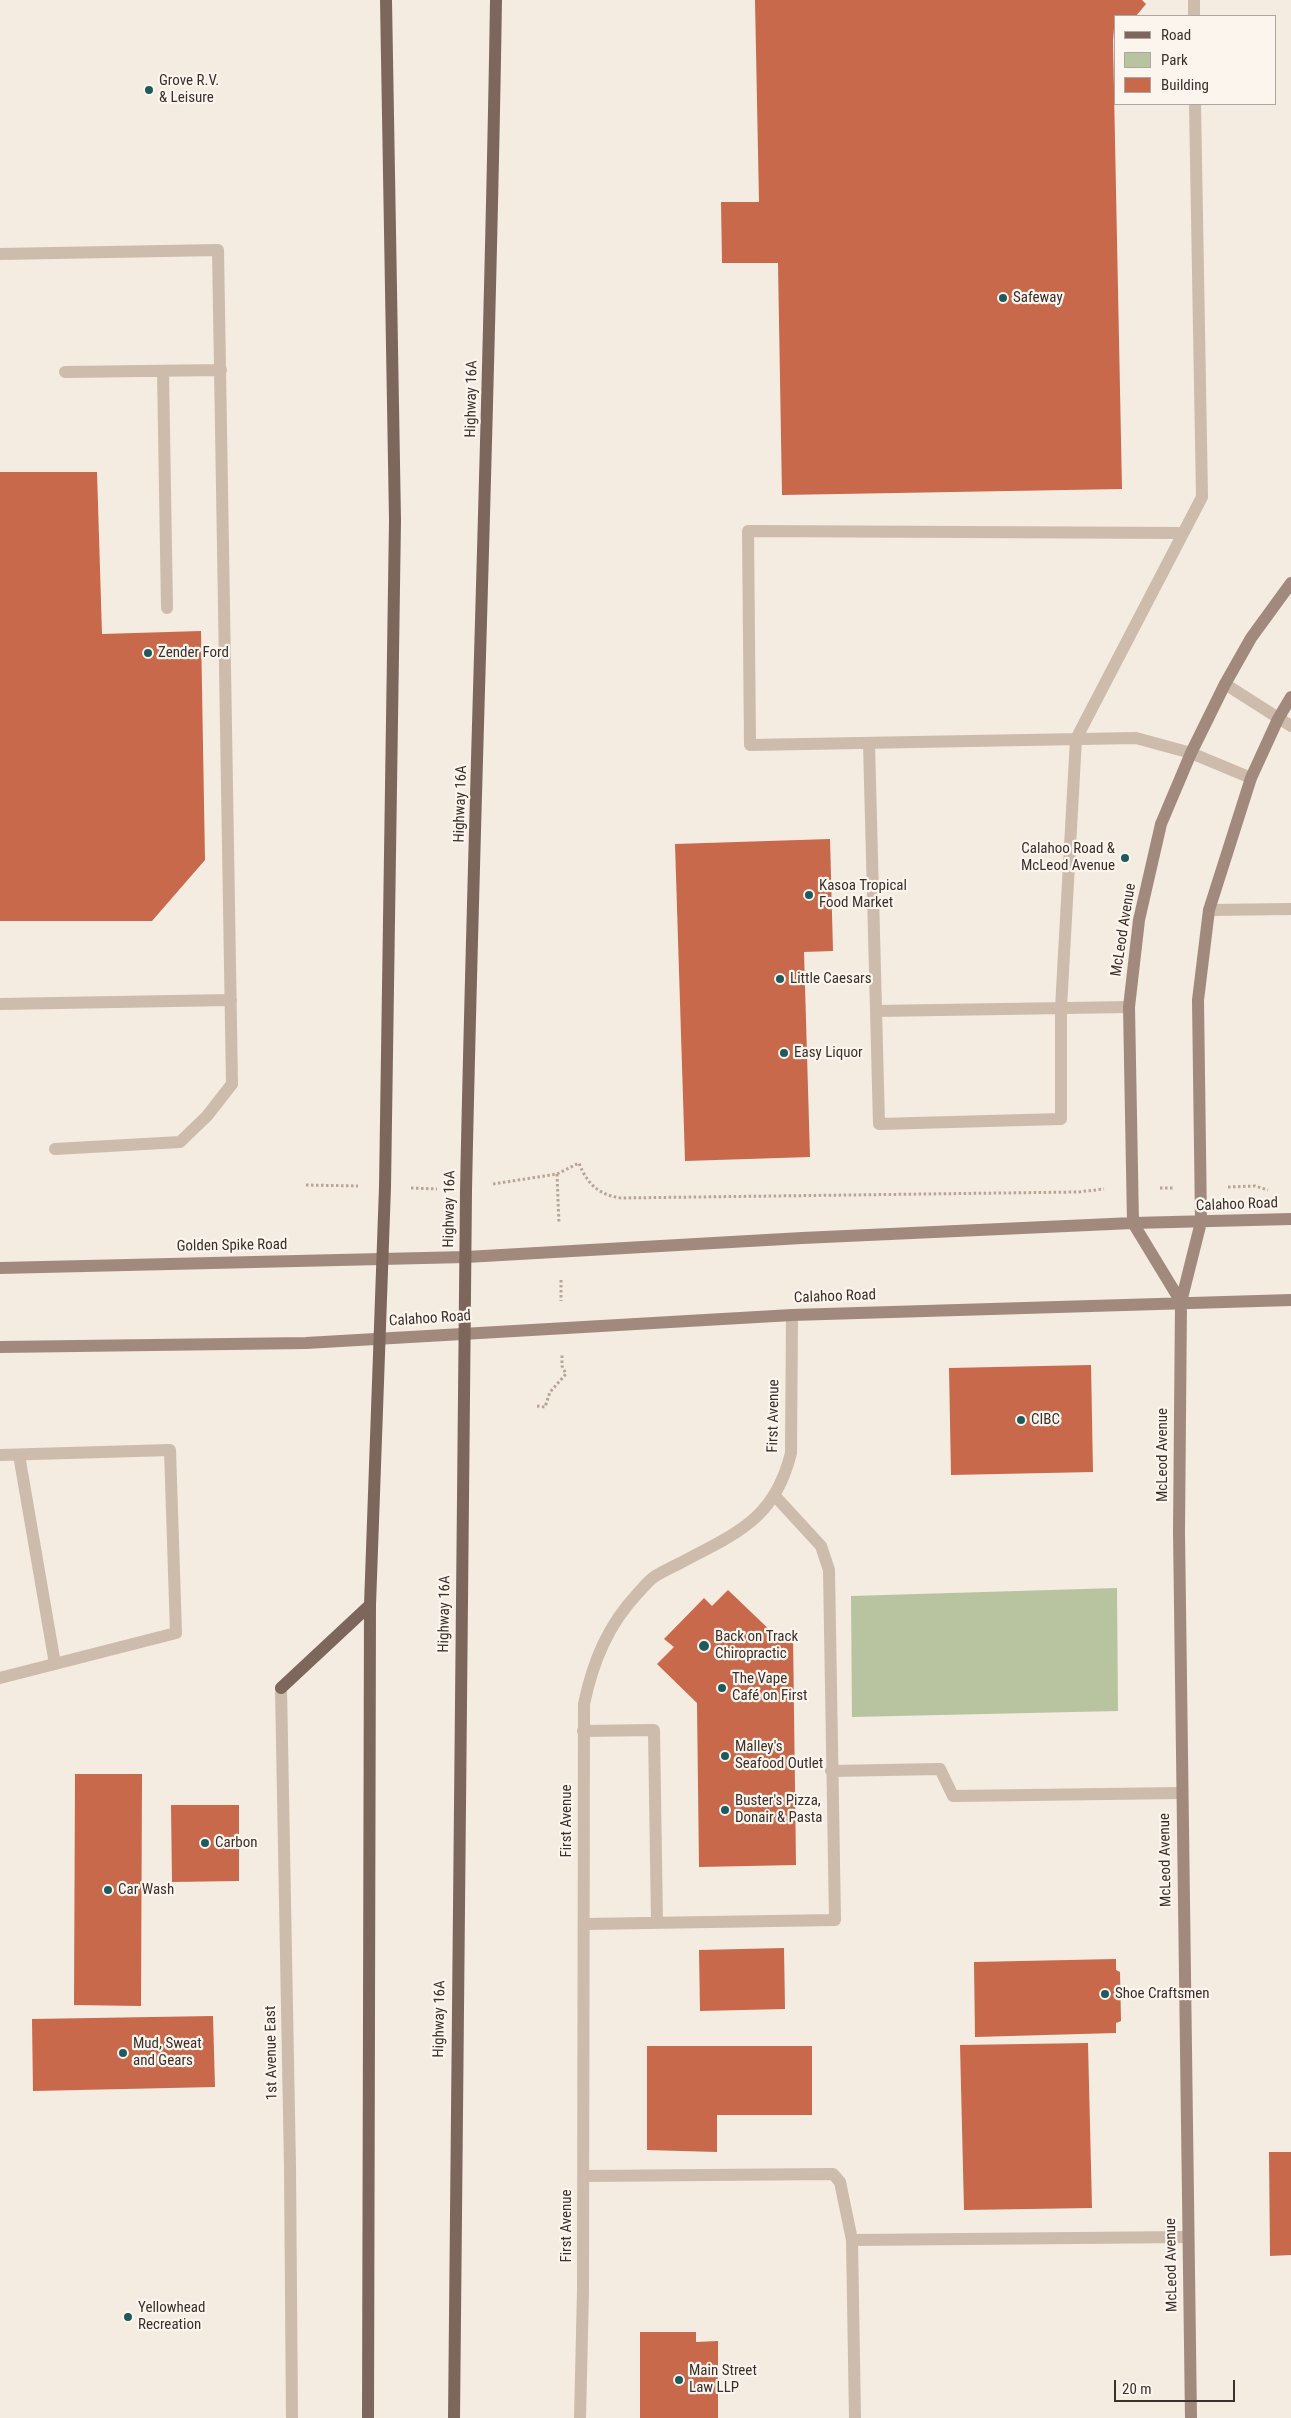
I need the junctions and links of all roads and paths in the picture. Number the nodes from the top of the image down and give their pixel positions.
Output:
1 (386, 0) edge
2 (496, 0) edge
3 (1194, 0) edge
4 (1194, 15) edge
5 (1195, 105) edge
6 (0, 254) edge
7 (220, 370) junction
8 (163, 371) junction
9 (64, 372) dead end
10 (1183, 533) junction
11 (1291, 584) edge
12 (167, 608) dead end
13 (1225, 684) junction
14 (1291, 697) edge
15 (1278, 718) junction
16 (1291, 726) edge
17 (1076, 739) junction
18 (870, 743) junction
19 (1190, 754) junction
20 (1251, 778) junction
21 (1291, 909) edge
22 (1210, 910) junction
23 (231, 1000) junction
24 (0, 1004) edge
25 (1129, 1007) junction
26 (1061, 1008) junction
27 (876, 1011) junction
28 (55, 1149) dead end
29 (558, 1174) junction
30 (306, 1184) dead end
31 (385, 1187) junction
32 (1201, 1187) junction
33 (466, 1188) junction
34 (1131, 1189) junction
35 (1276, 1190) dead end
36 (1291, 1219) edge
37 (1201, 1222) junction
38 (1132, 1223) junction
39 (560, 1252) junction
40 (466, 1257) junction
41 (383, 1258) junction
42 (0, 1268) edge
43 (1291, 1300) edge
44 (1180, 1302) junction
45 (792, 1315) junction
46 (562, 1326) junction
47 (464, 1333) junction
48 (380, 1338) junction
49 (0, 1347) edge
50 (536, 1406) dead end
51 (0, 1455) edge
52 (19, 1455) junction
53 (775, 1496) junction
54 (370, 1605) junction
55 (55, 1664) junction
56 (0, 1678) edge
57 (281, 1688) joint
58 (583, 1731) junction
59 (831, 1771) junction
60 (1182, 1792) junction
61 (657, 1923) junction
62 (584, 1924) junction
63 (584, 2176) junction
64 (1188, 2237) junction
65 (852, 2240) junction
66 (292, 2418) edge
67 (368, 2418) edge
68 (454, 2418) edge
69 (580, 2418) edge
70 (856, 2418) edge
71 (1191, 2418) edge

1 - 31 main road
2 - 33 main road, Highway 16A
3 - 4 street
5 - 10 street
6 - 7 street
7 - 8 street
7 - 23 street
8 - 9 street
8 - 12 street
10 - 17 street
10 - 18 street
11 - 13 main road, McLeod Avenue
13 - 15 street
13 - 19 main road, McLeod Avenue
14 - 15 main road, McLeod Avenue
15 - 16 street
15 - 20 main road, McLeod Avenue
17 - 18 street
17 - 19 street
17 - 26 street
18 - 27 street
19 - 20 street
19 - 25 main road, McLeod Avenue
20 - 22 main road, McLeod Avenue
21 - 22 street
22 - 32 main road, McLeod Avenue
23 - 24 street
23 - 28 street
25 - 26 street
25 - 34 main road, McLeod Avenue
26 - 27 street
26 - 27 street
29 - 33 path
29 - 34 path
29 - 39 path
30 - 31 path
31 - 33 path
31 - 41 main road
32 - 34 path
32 - 35 path
32 - 37 main road, McLeod Avenue
33 - 40 main road, Highway 16A
34 - 38 main road, McLeod Avenue
36 - 37 main road, Calahoo Road
37 - 38 main road, Calahoo Road
37 - 44 main road, McLeod Avenue
38 - 39 main road, Calahoo Road
38 - 44 main road, McLeod Avenue
39 - 40 main road, Calahoo Road
39 - 46 path
40 - 41 main road, Golden Spike Road
40 - 47 main road, Highway 16A
41 - 42 main road, Golden Spike Road
41 - 48 main road
43 - 44 main road, Calahoo Road
44 - 45 main road, Calahoo Road
44 - 60 main road, McLeod Avenue
45 - 46 main road, Calahoo Road
45 - 53 street, First Avenue
46 - 47 main road, Calahoo Road
46 - 50 path
47 - 48 main road, Calahoo Road
47 - 68 main road, Highway 16A
48 - 49 main road
48 - 54 main road
51 - 52 street
52 - 55 street
52 - 55 street
53 - 58 street, First Avenue
53 - 59 street
54 - 57 main road
54 - 67 main road
55 - 56 street
57 - 66 street, 1st Avenue East
58 - 61 street
58 - 62 street, First Avenue
59 - 60 street
59 - 61 street
60 - 64 main road, McLeod Avenue
61 - 62 street
62 - 63 street, First Avenue
63 - 65 street
63 - 69 street, First Avenue
64 - 65 street
64 - 71 main road, McLeod Avenue
65 - 70 street

